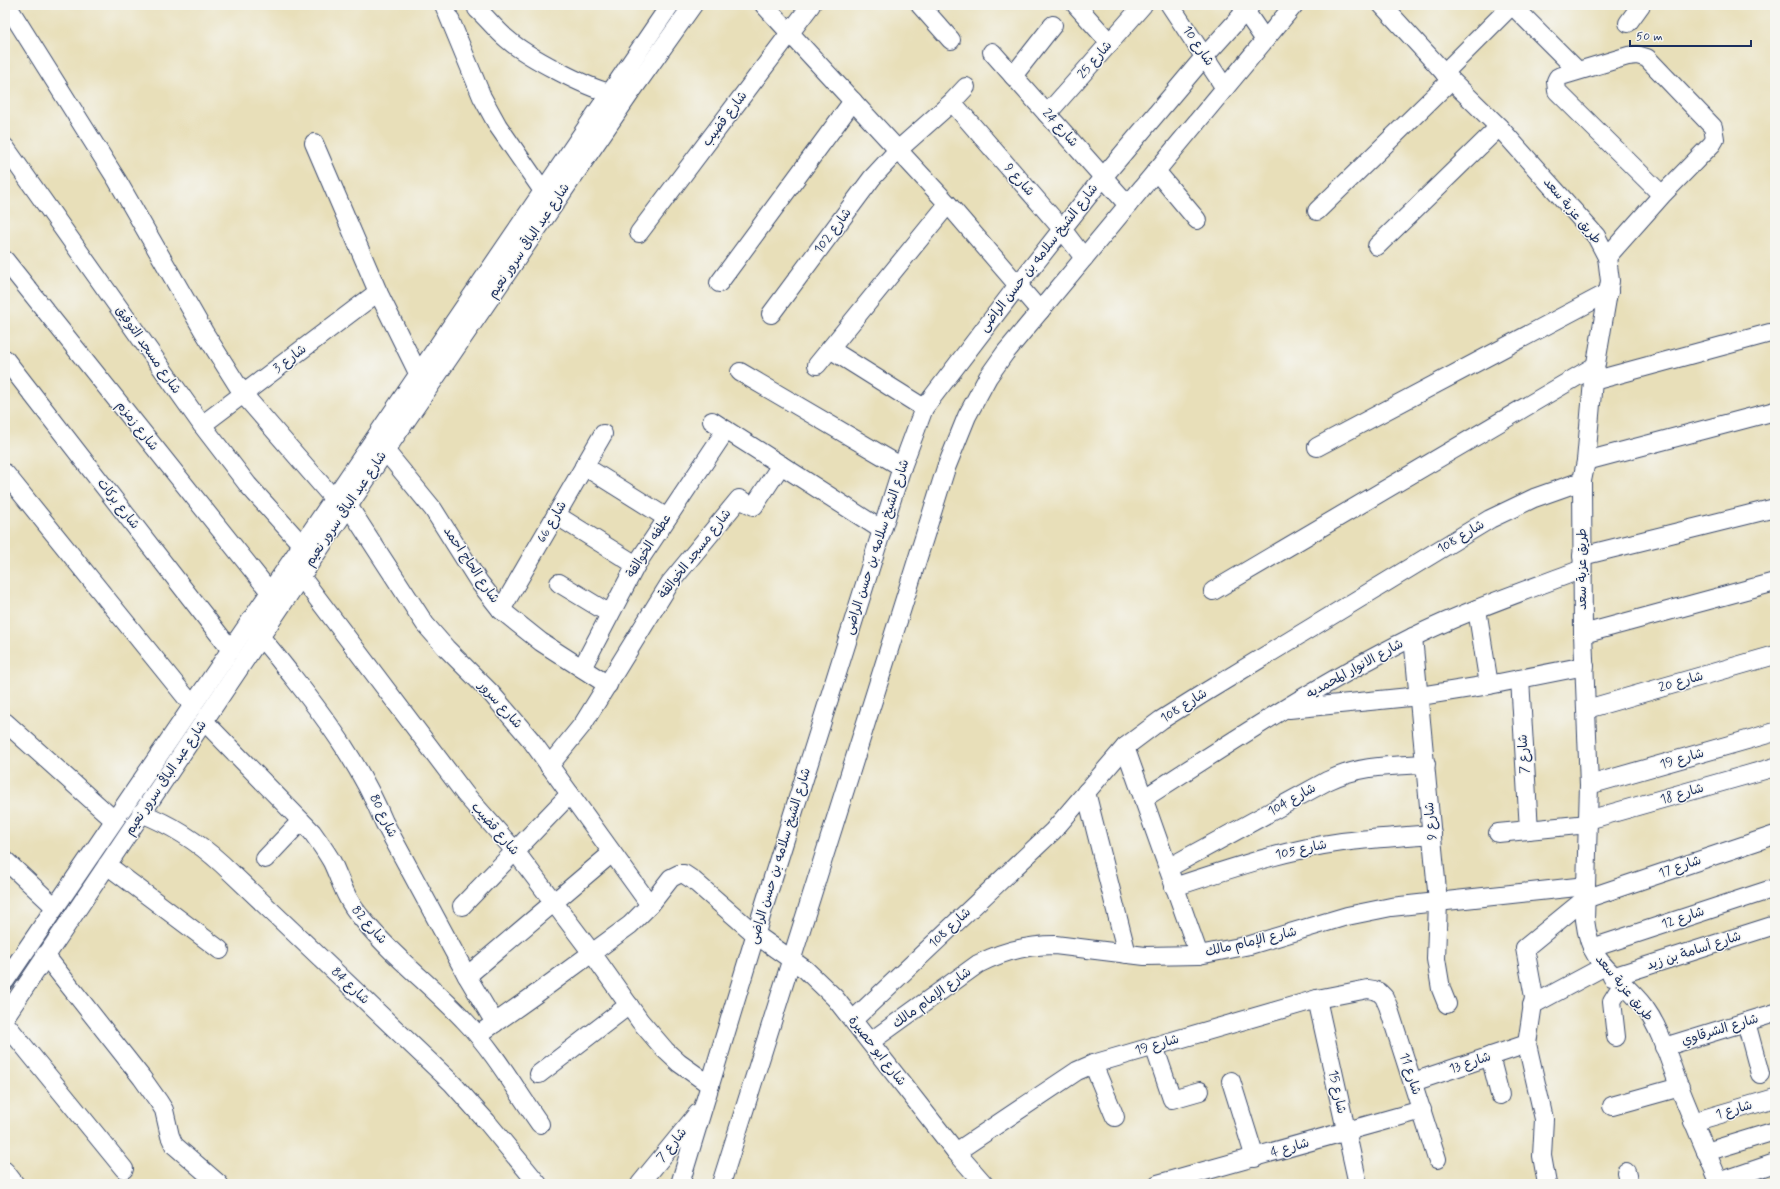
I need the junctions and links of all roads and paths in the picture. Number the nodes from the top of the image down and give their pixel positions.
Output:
1 (7, 5) edge
2 (444, 5) edge
3 (670, 5) edge
4 (693, 5) edge
5 (764, 5) edge
6 (811, 5) edge
7 (920, 5) edge
8 (1076, 5) edge
9 (1170, 5) edge
10 (1294, 5) edge
11 (1512, 5) edge
12 (1641, 5) edge
13 (1246, 7) edge
14 (1134, 8) edge
15 (477, 9) dead end
16 (1392, 9) edge
17 (1628, 22) dead end
18 (1053, 25) dead end
19 (790, 32) junction
20 (951, 40) dead end
21 (1265, 40) junction
22 (1110, 43) junction
23 (992, 52) dead end
24 (1205, 56) junction
25 (1577, 70) junction
26 (1013, 76) junction
27 (1448, 77) junction
28 (966, 88) dead end
29 (1225, 88) junction
30 (610, 93) junction
31 (853, 101) junction
32 (952, 102) junction
33 (1047, 114) junction
34 (1499, 127) junction
35 (314, 143) dead end
36 (5, 147) edge
37 (898, 150) junction
38 (1156, 171) junction
39 (1104, 176) junction
40 (543, 191) junction
41 (1662, 195) junction
42 (948, 204) junction
43 (1128, 205) junction
44 (1317, 211) dead end
45 (1197, 220) dead end
46 (1062, 229) junction
47 (639, 233) dead end
48 (1377, 246) dead end
49 (1606, 257) junction
50 (1084, 258) junction
51 (5, 260) edge
52 (719, 283) dead end
53 (1018, 285) junction
54 (378, 292) junction
55 (1609, 292) junction
56 (1040, 311) junction
57 (771, 314) dead end
58 (1770, 333) dead end
59 (830, 349) junction
60 (5, 359) edge
61 (818, 364) dead end
62 (418, 372) junction
63 (740, 372) dead end
64 (1594, 374) junction
65 (243, 394) junction
66 (924, 408) junction
67 (1775, 411) edge
68 (202, 425) junction
69 (603, 434) dead end
70 (380, 444) junction
71 (1317, 447) dead end
72 (1586, 460) junction
73 (781, 465) junction
74 (584, 466) junction
75 (902, 467) junction
76 (5, 473) edge
77 (1582, 481) junction
78 (333, 498) junction
79 (349, 507) junction
80 (1775, 508) edge
81 (556, 515) junction
82 (667, 518) junction
83 (882, 530) junction
84 (302, 545) junction
85 (1582, 562) junction
86 (636, 565) junction
87 (295, 568) junction
88 (1775, 582) edge
89 (559, 583) dead end
90 (1213, 591) dead end
91 (270, 592) junction
92 (1477, 609) junction
93 (501, 610) junction
94 (610, 614) junction
95 (255, 630) junction
96 (1583, 634) junction
97 (1413, 637) junction
98 (231, 650) junction
99 (1775, 655) edge
100 (1585, 666) junction
101 (582, 668) junction
102 (1520, 679) junction
103 (608, 685) junction
104 (1489, 685) junction
105 (1420, 696) junction
106 (193, 706) junction
107 (1587, 709) junction
108 (1282, 710) junction
109 (5, 722) edge
110 (205, 722) junction
111 (1775, 732) edge
112 (1124, 747) junction
113 (1426, 764) junction
114 (549, 766) junction
115 (1775, 767) edge
116 (1589, 785) junction
117 (1086, 792) junction
118 (570, 794) junction
119 (1142, 799) junction
120 (141, 813) junction
121 (114, 820) junction
122 (301, 821) junction
123 (1588, 822) junction
124 (1529, 830) junction
125 (1498, 833) dead end
126 (1432, 834) junction
127 (1775, 835) edge
128 (515, 851) junction
129 (612, 853) junction
130 (265, 859) dead end
131 (5, 860) edge
132 (106, 865) junction
133 (1168, 868) junction
134 (76, 876) junction
135 (92, 887) junction
136 (1174, 887) junction
137 (1775, 888) edge
138 (1586, 892) junction
139 (1438, 901) junction
140 (554, 903) junction
141 (650, 905) junction
142 (462, 906) dead end
143 (55, 907) junction
144 (1775, 925) edge
145 (756, 934) junction
146 (1592, 948) junction
147 (220, 950) dead end
148 (592, 953) junction
149 (1127, 954) junction
150 (45, 955) junction
151 (1199, 955) junction
152 (790, 958) junction
153 (467, 976) junction
154 (1613, 976) junction
155 (5, 981) edge
156 (1379, 992) joint
157 (1317, 999) junction
158 (1447, 1004) dead end
159 (629, 1005) junction
160 (1532, 1005) junction
161 (1775, 1013) edge
162 (5, 1017) edge
163 (853, 1020) junction
164 (1746, 1022) junction
165 (5, 1023) edge
166 (495, 1023) junction
167 (478, 1035) junction
168 (1616, 1036) dead end
169 (870, 1042) junction
170 (1527, 1044) junction
171 (1154, 1046) junction
172 (1664, 1047) junction
173 (1490, 1056) junction
174 (1093, 1064) junction
175 (539, 1074) dead end
176 (1760, 1074) dead end
177 (1231, 1081) dead end
178 (1413, 1082) junction
179 (710, 1085) junction
180 (1680, 1087) junction
181 (1200, 1091) dead end
182 (1500, 1095) dead end
183 (1775, 1098) edge
184 (1612, 1106) dead end
185 (704, 1107) junction
186 (1422, 1110) junction
187 (1115, 1117) dead end
188 (1693, 1122) junction
189 (540, 1124) dead end
190 (1775, 1131) edge
191 (1346, 1132) junction
192 (956, 1152) junction
193 (1706, 1152) junction
194 (1255, 1158) junction
195 (1437, 1159) dead end
196 (1775, 1164) edge
197 (124, 1169) dead end
198 (5, 1170) edge
199 (1353, 1183) edge
200 (1719, 1183) edge
201 (16, 1184) edge
202 (219, 1184) edge
203 (538, 1184) edge
204 (640, 1184) edge
205 (680, 1184) edge
206 (721, 1184) edge
207 (984, 1184) edge
208 (1158, 1184) edge
209 (1547, 1184) edge

1 - 65 street
2 - 40 street
3 - 30 street, شارع عبد الباقى سرور نعيم
4 - 70 street, شارع عبد الباقى سرور نعيم
5 - 19 street
6 - 19 street, شارع قضيب
7 - 20 street
8 - 22 street
9 - 24 street, شارع 10
10 - 21 street
11 - 25 street
11 - 27 street
12 - 17 street
13 - 21 street
13 - 24 street, شارع الشيخ سلامه بن حسن الراضى
14 - 22 street, شارع 25
15 - 30 street
16 - 27 street, طريق عزبة سعد
18 - 26 street
19 - 31 street
19 - 47 street, شارع قضيب
21 - 29 street
22 - 33 street, شارع 25
23 - 26 street, شارع 24
24 - 29 street, شارع 10
24 - 39 street, شارع الشيخ سلامه بن حسن الراضى
25 - 41 street
25 - 41 street
26 - 33 street, شارع 24
27 - 34 street, طريق عزبة سعد
27 - 44 street
28 - 32 street, شارع 102
29 - 38 street
30 - 40 street, شارع عبد الباقى سرور نعيم
31 - 37 street
31 - 52 street
32 - 37 street, شارع 102
32 - 46 street, شارع 9
33 - 39 street, شارع 24
34 - 48 street
34 - 49 street, طريق عزبة سعد
35 - 54 street
36 - 68 street, شارع مسجد التوفيق
37 - 42 street
37 - 57 street, شارع 102
38 - 43 street
38 - 45 street
39 - 43 street, شارع 24
39 - 46 street, شارع الشيخ سلامه بن حسن الراضى
40 - 62 street, شارع عبد الباقى سرور نعيم
41 - 49 street
42 - 53 street
42 - 59 street
43 - 50 street
46 - 50 street, شارع 9
46 - 53 street, شارع الشيخ سلامه بن حسن الراضى
49 - 55 street, طريق عزبة سعد
50 - 56 street
51 - 91 street, شارع زمزم
53 - 56 street
53 - 66 street, شارع الشيخ سلامه بن حسن الراضى
54 - 62 street
54 - 65 street, شارع 3
55 - 64 street, طريق عزبة سعد
55 - 71 street
56 - 152 street
58 - 64 street
59 - 61 street
59 - 66 street
60 - 98 street, شارع بركات
62 - 70 street, شارع عبد الباقى سرور نعيم
63 - 75 street
64 - 72 street, طريق عزبة سعد
64 - 90 street
65 - 68 street, شارع 3
65 - 78 street
66 - 75 street, شارع الشيخ سلامه بن حسن الراضى
67 - 72 street
68 - 84 street, شارع مسجد التوفيق
69 - 74 street, شارع 66
70 - 78 street, شارع عبد الباقى سرور نعيم
70 - 79 street, شارع عبد الباقى سرور نعيم
70 - 93 street, شارع الحاج احمد
72 - 77 street, طريق عزبة سعد
73 - 82 street, عطفه الخوالقة
73 - 83 street
73 - 103 street, شارع مسجد الخوالقة
74 - 81 street, شارع 66
74 - 82 street
75 - 83 street, شارع الشيخ سلامه بن حسن الراضى
76 - 106 street
77 - 85 street, طريق عزبة سعد
77 - 112 street, شارع 108
78 - 84 street, شارع عبد الباقى سرور نعيم
79 - 87 street, شارع عبد الباقى سرور نعيم
79 - 114 street, شارع سرور
80 - 85 street, شارع الانوار المحمديه
81 - 86 street
81 - 93 street, شارع 66
82 - 86 street, عطفه الخوالقة
83 - 145 street, شارع الشيخ سلامه بن حسن الراضى
84 - 87 street, شارع عبد الباقى سرور نعيم
85 - 92 street, شارع الانوار المحمديه
85 - 96 street, طريق عزبة سعد
86 - 94 street, عطفه الخوالقة
87 - 91 street, شارع عبد الباقى سرور نعيم
87 - 95 street, شارع عبد الباقى سرور نعيم
87 - 128 street, شارع قضيب
88 - 96 street
89 - 94 street
91 - 95 street, شارع عبد الباقى سرور نعيم
92 - 97 street, شارع الانوار المحمديه
92 - 104 street
93 - 101 street, شارع الحاج احمد
94 - 101 street, عطفه الخوالقة
95 - 98 street, شارع عبد الباقى سرور نعيم
95 - 110 street, شارع عبد الباقى سرور نعيم
95 - 153 street, شارع 80
96 - 100 street, طريق عزبة سعد
97 - 105 street, شارع 9
97 - 108 street, شارع الانوار المحمديه
98 - 106 street, شارع عبد الباقى سرور نعيم
99 - 107 street, شارع 20
100 - 102 street
100 - 107 street, طريق عزبة سعد
101 - 103 street, شارع الحاج احمد
102 - 104 street
102 - 124 street, شارع 7
103 - 114 street, شارع مسجد الخوالقة
104 - 105 street
105 - 108 street
105 - 113 street, شارع 9
106 - 121 street, شارع عبد الباقى سرور نعيم
107 - 116 street, طريق عزبة سعد
108 - 119 street, شارع الانوار المحمديه
109 - 121 street
110 - 120 street, شارع عبد الباقى سرور نعيم
110 - 122 street, شارع 82
111 - 116 street, شارع 19
112 - 117 street, شارع 108
112 - 119 street
113 - 126 street, شارع 9
113 - 133 street, شارع 104
114 - 118 street, شارع سرور
115 - 123 street, شارع 18
116 - 123 street, طريق عزبة سعد
117 - 149 street
117 - 163 street, شارع 108
118 - 128 street
118 - 129 street, شارع سرور
119 - 133 street
120 - 132 street, شارع عبد الباقى سرور نعيم
120 - 203 street, شارع 84
121 - 134 street, شارع عبد الباقى سرور نعيم
122 - 130 street
122 - 167 street, شارع 82
123 - 124 street, شارع 18
123 - 138 street, طريق عزبة سعد
124 - 125 street, شارع 18
126 - 136 street, شارع 105
126 - 139 street, شارع 9
127 - 138 street, شارع 17
128 - 140 street, شارع قضيب
128 - 142 street
129 - 140 street
129 - 141 street, شارع سرور
131 - 143 street
132 - 135 street, شارع عبد الباقى سرور نعيم
132 - 147 street
133 - 136 street
134 - 135 street
134 - 143 street, شارع عبد الباقى سرور نعيم
135 - 150 street, شارع عبد الباقى سرور نعيم
136 - 151 street
137 - 146 street, شارع 12
138 - 139 street, شارع الإمام مالك
138 - 146 street, طريق عزبة سعد
138 - 160 street
139 - 151 street, شارع الإمام مالك
139 - 158 street, شارع 9
140 - 148 street, شارع قضيب
140 - 153 street
141 - 145 street, شارع ابو حصيرة
141 - 148 street
143 - 155 street, شارع عبد الباقى سرور نعيم
144 - 154 street, شارع أسامة بن زيد
145 - 152 street, شارع ابو حصيرة
145 - 179 street, شارع الشيخ سلامه بن حسن الراضى
146 - 154 street, طريق عزبة سعد
148 - 159 street, شارع قضيب
148 - 166 street
149 - 151 street, شارع الإمام مالك
149 - 169 street, شارع الإمام مالك
150 - 162 street, شارع عبد الباقى سرور نعيم
150 - 202 street
152 - 163 street, شارع ابو حصيرة
152 - 206 street
153 - 166 street, شارع 80
154 - 160 street, شارع أسامة بن زيد
154 - 168 street
154 - 172 street, طريق عزبة سعد
156 - 157 street, شارع 19
156 - 178 street, شارع 11
157 - 171 street, شارع 19
157 - 191 street, شارع 15
159 - 175 street
159 - 179 street, شارع قضيب
160 - 170 street
161 - 164 street, شارع الشرقاوي
163 - 169 street, شارع ابو حصيرة
164 - 172 street, شارع الشرقاوي
164 - 176 street
165 - 197 street
166 - 167 street
167 - 189 street, شارع 82
169 - 192 street, شارع ابو حصيرة
170 - 173 street, شارع 13
170 - 209 street
171 - 174 street, شارع 19
171 - 181 street
172 - 180 street, طريق عزبة سعد
173 - 178 street, شارع 13
173 - 182 street
174 - 187 street
174 - 192 street, شارع 19
177 - 194 street
178 - 186 street, شارع 11
179 - 185 street, شارع الشيخ سلامه بن حسن الراضى
180 - 184 street
180 - 188 street, طريق عزبة سعد
183 - 188 street, شارع 1
185 - 204 street, شارع 7
185 - 205 street, شارع الشيخ سلامه بن حسن الراضى
186 - 191 street, شارع 4
186 - 195 street, شارع 11
188 - 193 street, طريق عزبة سعد
190 - 193 street
191 - 194 street, شارع 4
191 - 199 street, شارع 15
192 - 207 street, شارع ابو حصيرة
193 - 200 street, طريق عزبة سعد
194 - 208 street, شارع 4
196 - 200 street
198 - 201 street

